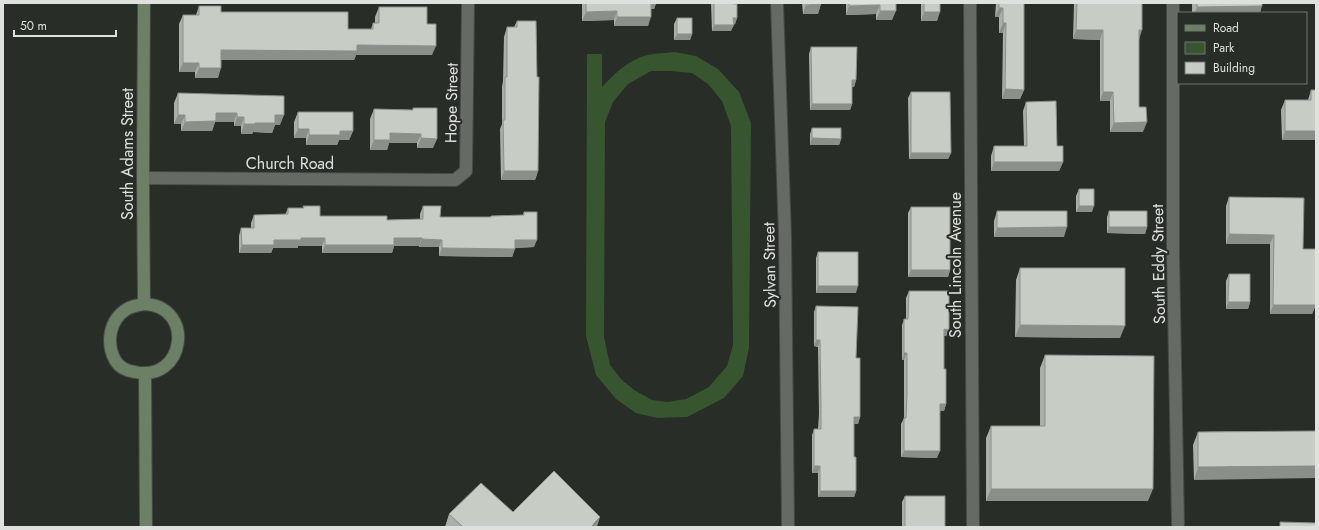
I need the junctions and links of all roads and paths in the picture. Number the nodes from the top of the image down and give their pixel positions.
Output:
1 (144, 3) edge
2 (468, 3) edge
3 (777, 3) edge
4 (970, 3) edge
5 (1173, 3) edge
6 (143, 178) junction
7 (437, 180) joint
8 (144, 304) junction
9 (145, 373) junction
10 (1178, 524) dead end
11 (146, 527) edge
12 (788, 527) edge
13 (973, 527) edge

1 - 6 street, South Adams Street
2 - 7 street, Hope Street
3 - 12 street, Sylvan Street
4 - 13 street, South Lincoln Avenue
5 - 10 street, South Eddy Street
6 - 7 street, Church Road
6 - 8 street, South Adams Street
8 - 9 street
8 - 9 street
9 - 11 street

